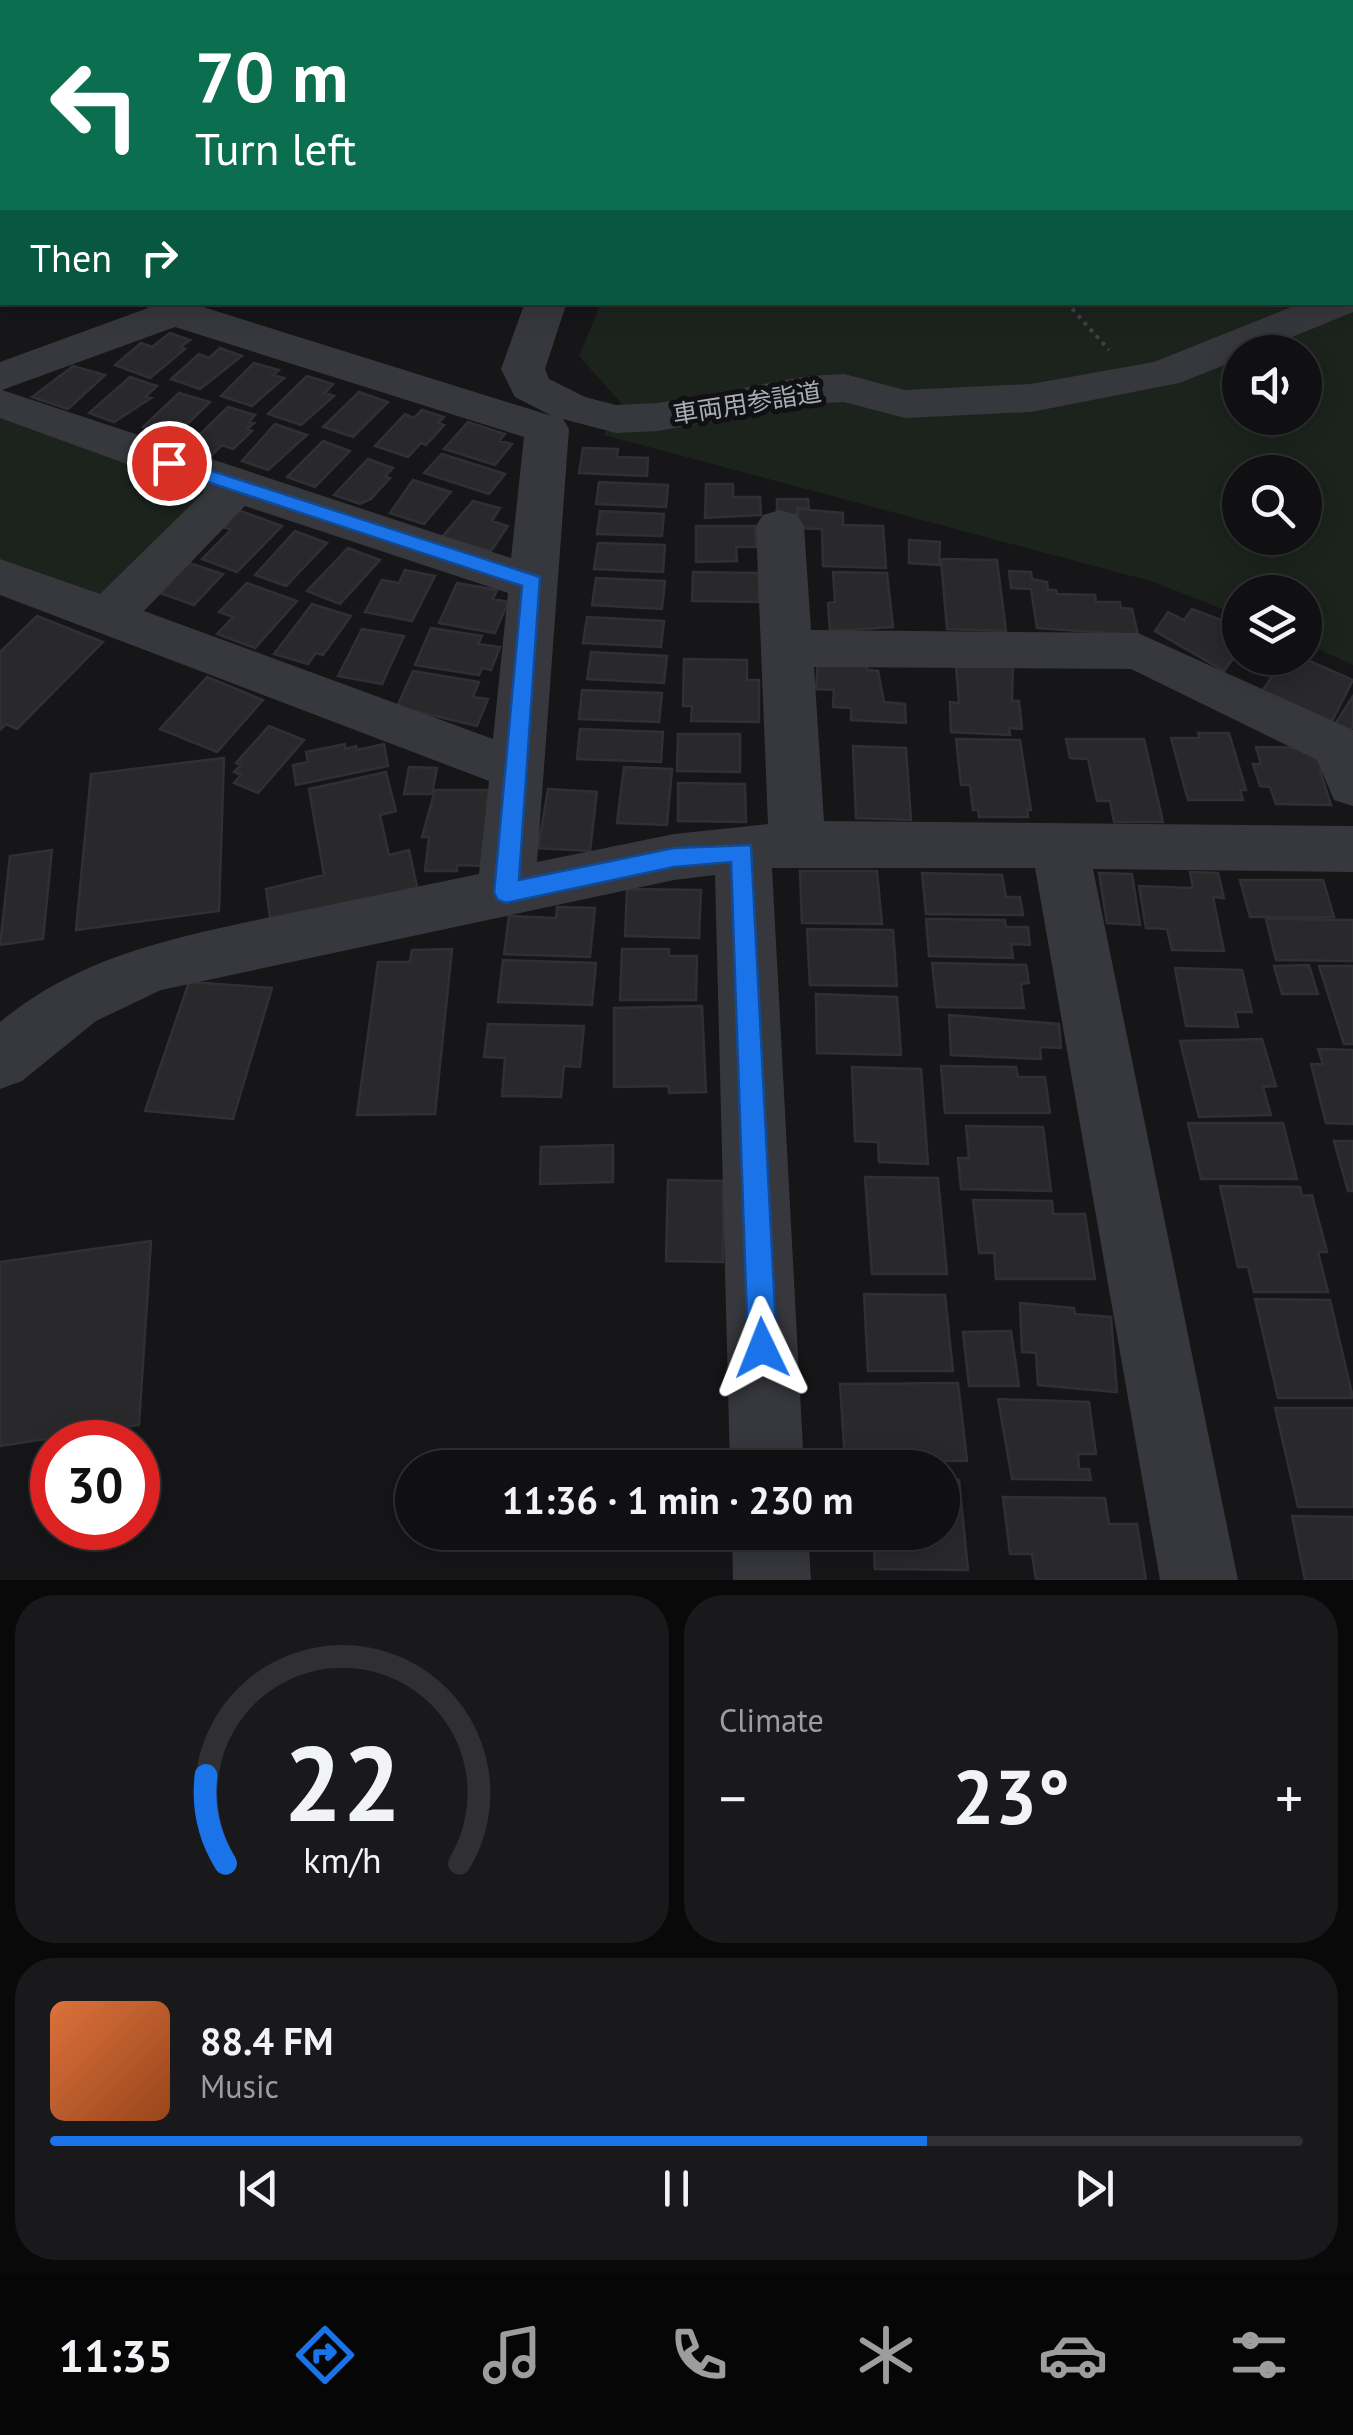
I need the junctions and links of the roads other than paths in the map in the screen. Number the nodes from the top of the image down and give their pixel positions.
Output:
1 (545, 305) edge
2 (1335, 305) edge
3 (169, 308) edge
4 (530, 349) junction
5 (0, 377) edge
6 (0, 402) edge
7 (478, 408) junction
8 (237, 487) junction
9 (780, 526) dead end
10 (0, 576) edge
11 (533, 582) junction
12 (110, 614) junction
13 (787, 648) junction
14 (516, 768) junction
15 (1353, 785) edge
16 (770, 848) junction
17 (1060, 848) junction
18 (1353, 849) edge
19 (506, 893) junction
20 (0, 1061) edge
21 (768, 1450) edge
22 (771, 1550) edge
23 (772, 1580) edge
24 (1199, 1580) edge

1 - 4 street
2 - 4 street, 車両用参詣道
3 - 5 street
3 - 7 street
4 - 7 street
6 - 8 street
7 - 11 street
8 - 11 street
8 - 12 street
9 - 13 street
10 - 12 street
11 - 14 street
12 - 14 street
13 - 15 street
13 - 16 street
14 - 19 street
16 - 17 street
16 - 19 street
16 - 21 street
17 - 18 street
17 - 24 street
19 - 20 street
22 - 23 street

